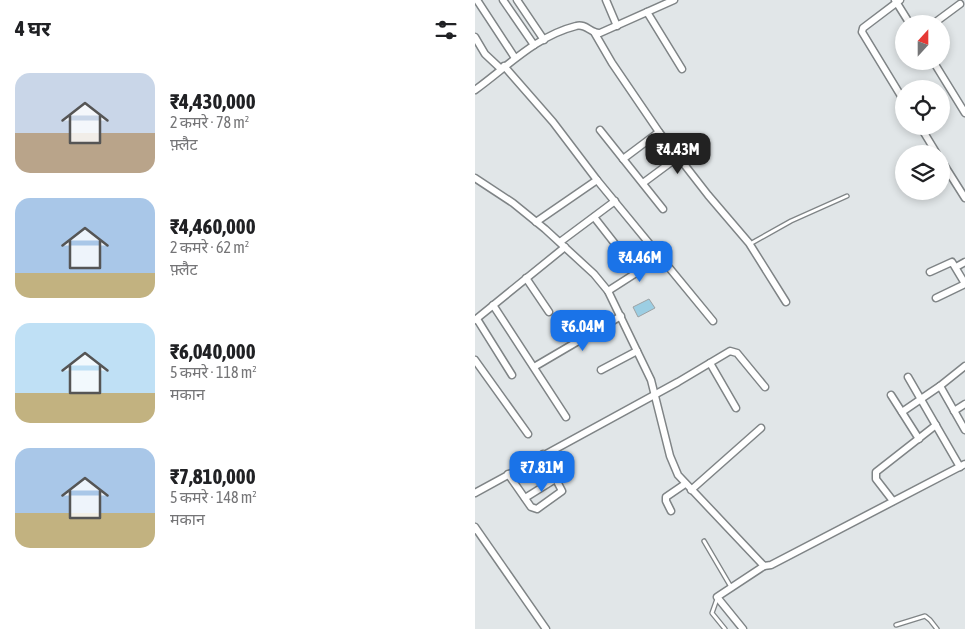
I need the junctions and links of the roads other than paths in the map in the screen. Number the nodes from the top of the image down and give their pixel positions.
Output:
1 (477, 0) edge
2 (503, 0) edge
3 (517, 0) edge
4 (606, 0) edge
5 (673, 0) edge
6 (897, 1) edge
7 (960, 4) dead end
8 (647, 12) junction
9 (905, 15) edge
10 (945, 15) edge
11 (617, 26) junction
12 (594, 32) junction
13 (475, 37) edge
14 (544, 40) junction
15 (534, 45) junction
16 (515, 58) junction
17 (502, 67) junction
18 (682, 69) dead end
19 (939, 70) edge
20 (476, 86) edge
21 (895, 86) edge
22 (965, 113) edge
23 (600, 130) dead end
24 (659, 132) junction
25 (678, 157) junction
26 (623, 158) junction
27 (950, 174) edge
28 (475, 178) edge
29 (597, 180) junction
30 (643, 183) junction
31 (847, 196) dead end
32 (965, 198) edge
33 (615, 202) junction
34 (663, 209) dead end
35 (594, 217) junction
36 (536, 222) junction
37 (749, 244) junction
38 (563, 245) junction
39 (661, 257) junction
40 (965, 262) edge
41 (955, 267) junction
42 (637, 272) junction
43 (930, 272) dead end
44 (526, 278) junction
45 (608, 291) junction
46 (936, 298) dead end
47 (787, 302) dead end
48 (493, 304) junction
49 (549, 312) dead end
50 (621, 316) junction
51 (476, 319) edge
52 (713, 321) dead end
53 (637, 351) junction
54 (475, 360) edge
55 (710, 363) junction
56 (965, 366) edge
57 (533, 367) junction
58 (601, 370) dead end
59 (512, 375) dead end
60 (908, 377) dead end
61 (940, 386) junction
62 (765, 387) dead end
63 (653, 394) junction
64 (891, 396) dead end
65 (921, 399) junction
66 (965, 404) edge
67 (736, 408) dead end
68 (954, 410) junction
69 (902, 412) junction
70 (567, 417) dead end
71 (936, 425) junction
72 (761, 428) dead end
73 (965, 430) edge
74 (527, 434) dead end
75 (919, 439) junction
76 (543, 454) junction
77 (962, 466) edge
78 (508, 474) junction
79 (557, 478) junction
80 (685, 484) junction
81 (691, 490) junction
82 (475, 492) edge
83 (525, 498) junction
84 (893, 501) junction
85 (671, 511) dead end
86 (475, 527) edge
87 (704, 540) dead end
88 (763, 566) junction
89 (731, 587) junction
90 (717, 598) junction
91 (896, 624) dead end
92 (547, 629) edge
93 (725, 629) edge
94 (743, 629) edge
95 (937, 629) edge

1 - 16 street
2 - 15 street
3 - 14 street
4 - 11 street
5 - 8 street
6 - 9 street
6 - 21 street
7 - 10 street
8 - 11 street
8 - 18 street
11 - 12 street
12 - 14 street
12 - 24 street
13 - 17 street
14 - 15 street
15 - 16 street
16 - 17 street
17 - 20 street
17 - 29 street
19 - 22 street
23 - 26 street
24 - 25 street
24 - 26 street
25 - 30 street
25 - 37 street
26 - 30 street
27 - 32 street
28 - 36 street
29 - 33 street
29 - 36 street
30 - 34 street
31 - 37 lane
33 - 35 street
33 - 39 street
35 - 38 street
35 - 42 street
36 - 38 street
37 - 47 street
38 - 44 street
38 - 45 street
39 - 42 street
39 - 52 street
40 - 41 street
41 - 43 street
41 - 46 street
42 - 45 street
44 - 48 street
44 - 49 street
45 - 50 street
48 - 51 street
48 - 57 street
50 - 53 street
50 - 57 street
51 - 59 street
53 - 58 street
53 - 63 street
54 - 74 street
55 - 62 street
55 - 63 street
55 - 67 street
56 - 61 street
57 - 70 street
60 - 65 street
61 - 65 street
61 - 68 street
63 - 76 street
63 - 80 street
64 - 69 street
65 - 69 street
65 - 71 street
66 - 68 street
68 - 73 street
69 - 75 street
71 - 75 street
71 - 77 street
72 - 81 street
75 - 84 street
76 - 78 street
76 - 79 street
77 - 84 street
78 - 82 street
78 - 83 street
79 - 83 street
79 - 83 street
80 - 81 street
80 - 85 street
81 - 88 street
84 - 88 street
86 - 92 street
87 - 89 lane
88 - 89 street
89 - 90 street
90 - 93 lane
90 - 94 street
91 - 95 lane

